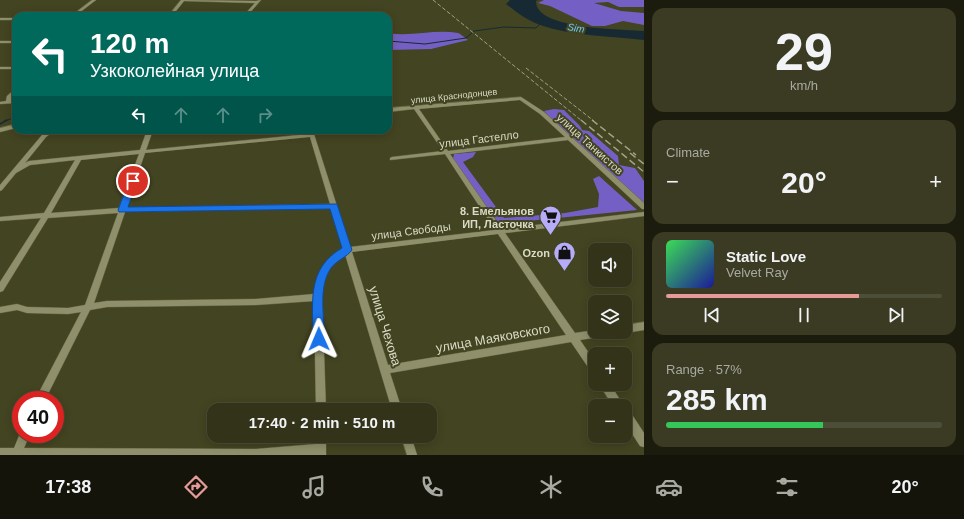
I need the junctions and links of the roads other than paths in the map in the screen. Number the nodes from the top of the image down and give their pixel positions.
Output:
1 (94, 0) edge
2 (183, 0) edge
3 (259, 1) edge
4 (78, 12) edge
5 (173, 12) edge
6 (249, 12) edge
7 (0, 19) edge
8 (12, 19) edge
9 (0, 42) edge
10 (12, 42) edge
11 (0, 68) edge
12 (12, 68) edge
13 (12, 94) edge
14 (521, 98) joint
15 (12, 102) edge
16 (0, 103) edge
17 (8, 103) junction
18 (416, 108) junction
19 (392, 110) edge
20 (12, 127) edge
21 (0, 130) edge
22 (47, 134) edge
23 (149, 134) edge
24 (294, 134) edge
25 (312, 134) edge
26 (568, 138) junction
27 (143, 152) junction
28 (446, 153) junction
29 (79, 158) junction
30 (392, 159) dead end
31 (14, 172) junction
32 (0, 189) edge
33 (334, 206) junction
34 (644, 207) edge
35 (122, 210) junction
36 (644, 214) edge
37 (46, 216) junction
38 (0, 219) edge
39 (500, 232) junction
40 (347, 250) junction
41 (0, 289) edge
42 (318, 297) junction
43 (88, 307) junction
44 (0, 310) edge
45 (644, 326) edge
46 (632, 328) edge
47 (588, 335) edge
48 (572, 337) junction
49 (588, 360) edge
50 (384, 370) junction
51 (45, 391) edge
52 (320, 403) edge
53 (395, 403) edge
54 (632, 424) edge
55 (644, 442) edge
56 (21, 443) edge
57 (408, 443) edge
58 (321, 452) edge
59 (0, 453) edge
60 (16, 454) edge
61 (412, 455) edge

1 - 4 street
2 - 3 street
2 - 5 street
3 - 6 street
7 - 8 street
9 - 10 street
11 - 12 street
13 - 17 street
14 - 18 street, улица Краснодонцев
14 - 26 street, улица Танкистов
15 - 17 street
16 - 17 street
18 - 19 street, улица Краснодонцев
18 - 28 street
20 - 21 street
22 - 31 street
23 - 27 street
24 - 27 street
25 - 33 street, улица Чехова
26 - 28 street, улица Гастелло
26 - 34 street, улица Танкистов
27 - 29 street
27 - 35 street
28 - 30 street, улица Гастелло
28 - 39 street
29 - 31 street
29 - 37 street
31 - 32 street
33 - 35 street
33 - 40 street, улица Чехова
35 - 37 street
35 - 43 street
36 - 39 street, улица Свободы
37 - 38 street
37 - 41 street
39 - 40 street, улица Свободы
39 - 48 street
40 - 42 street
40 - 50 street, улица Чехова
42 - 43 street
42 - 52 street
43 - 44 street
43 - 51 street
45 - 46 street
47 - 48 street, улица Маяковского
48 - 49 street
48 - 50 street, улица Маяковского
50 - 53 street, улица Чехова
54 - 55 street
56 - 60 street
57 - 61 street
58 - 60 street
59 - 60 street

